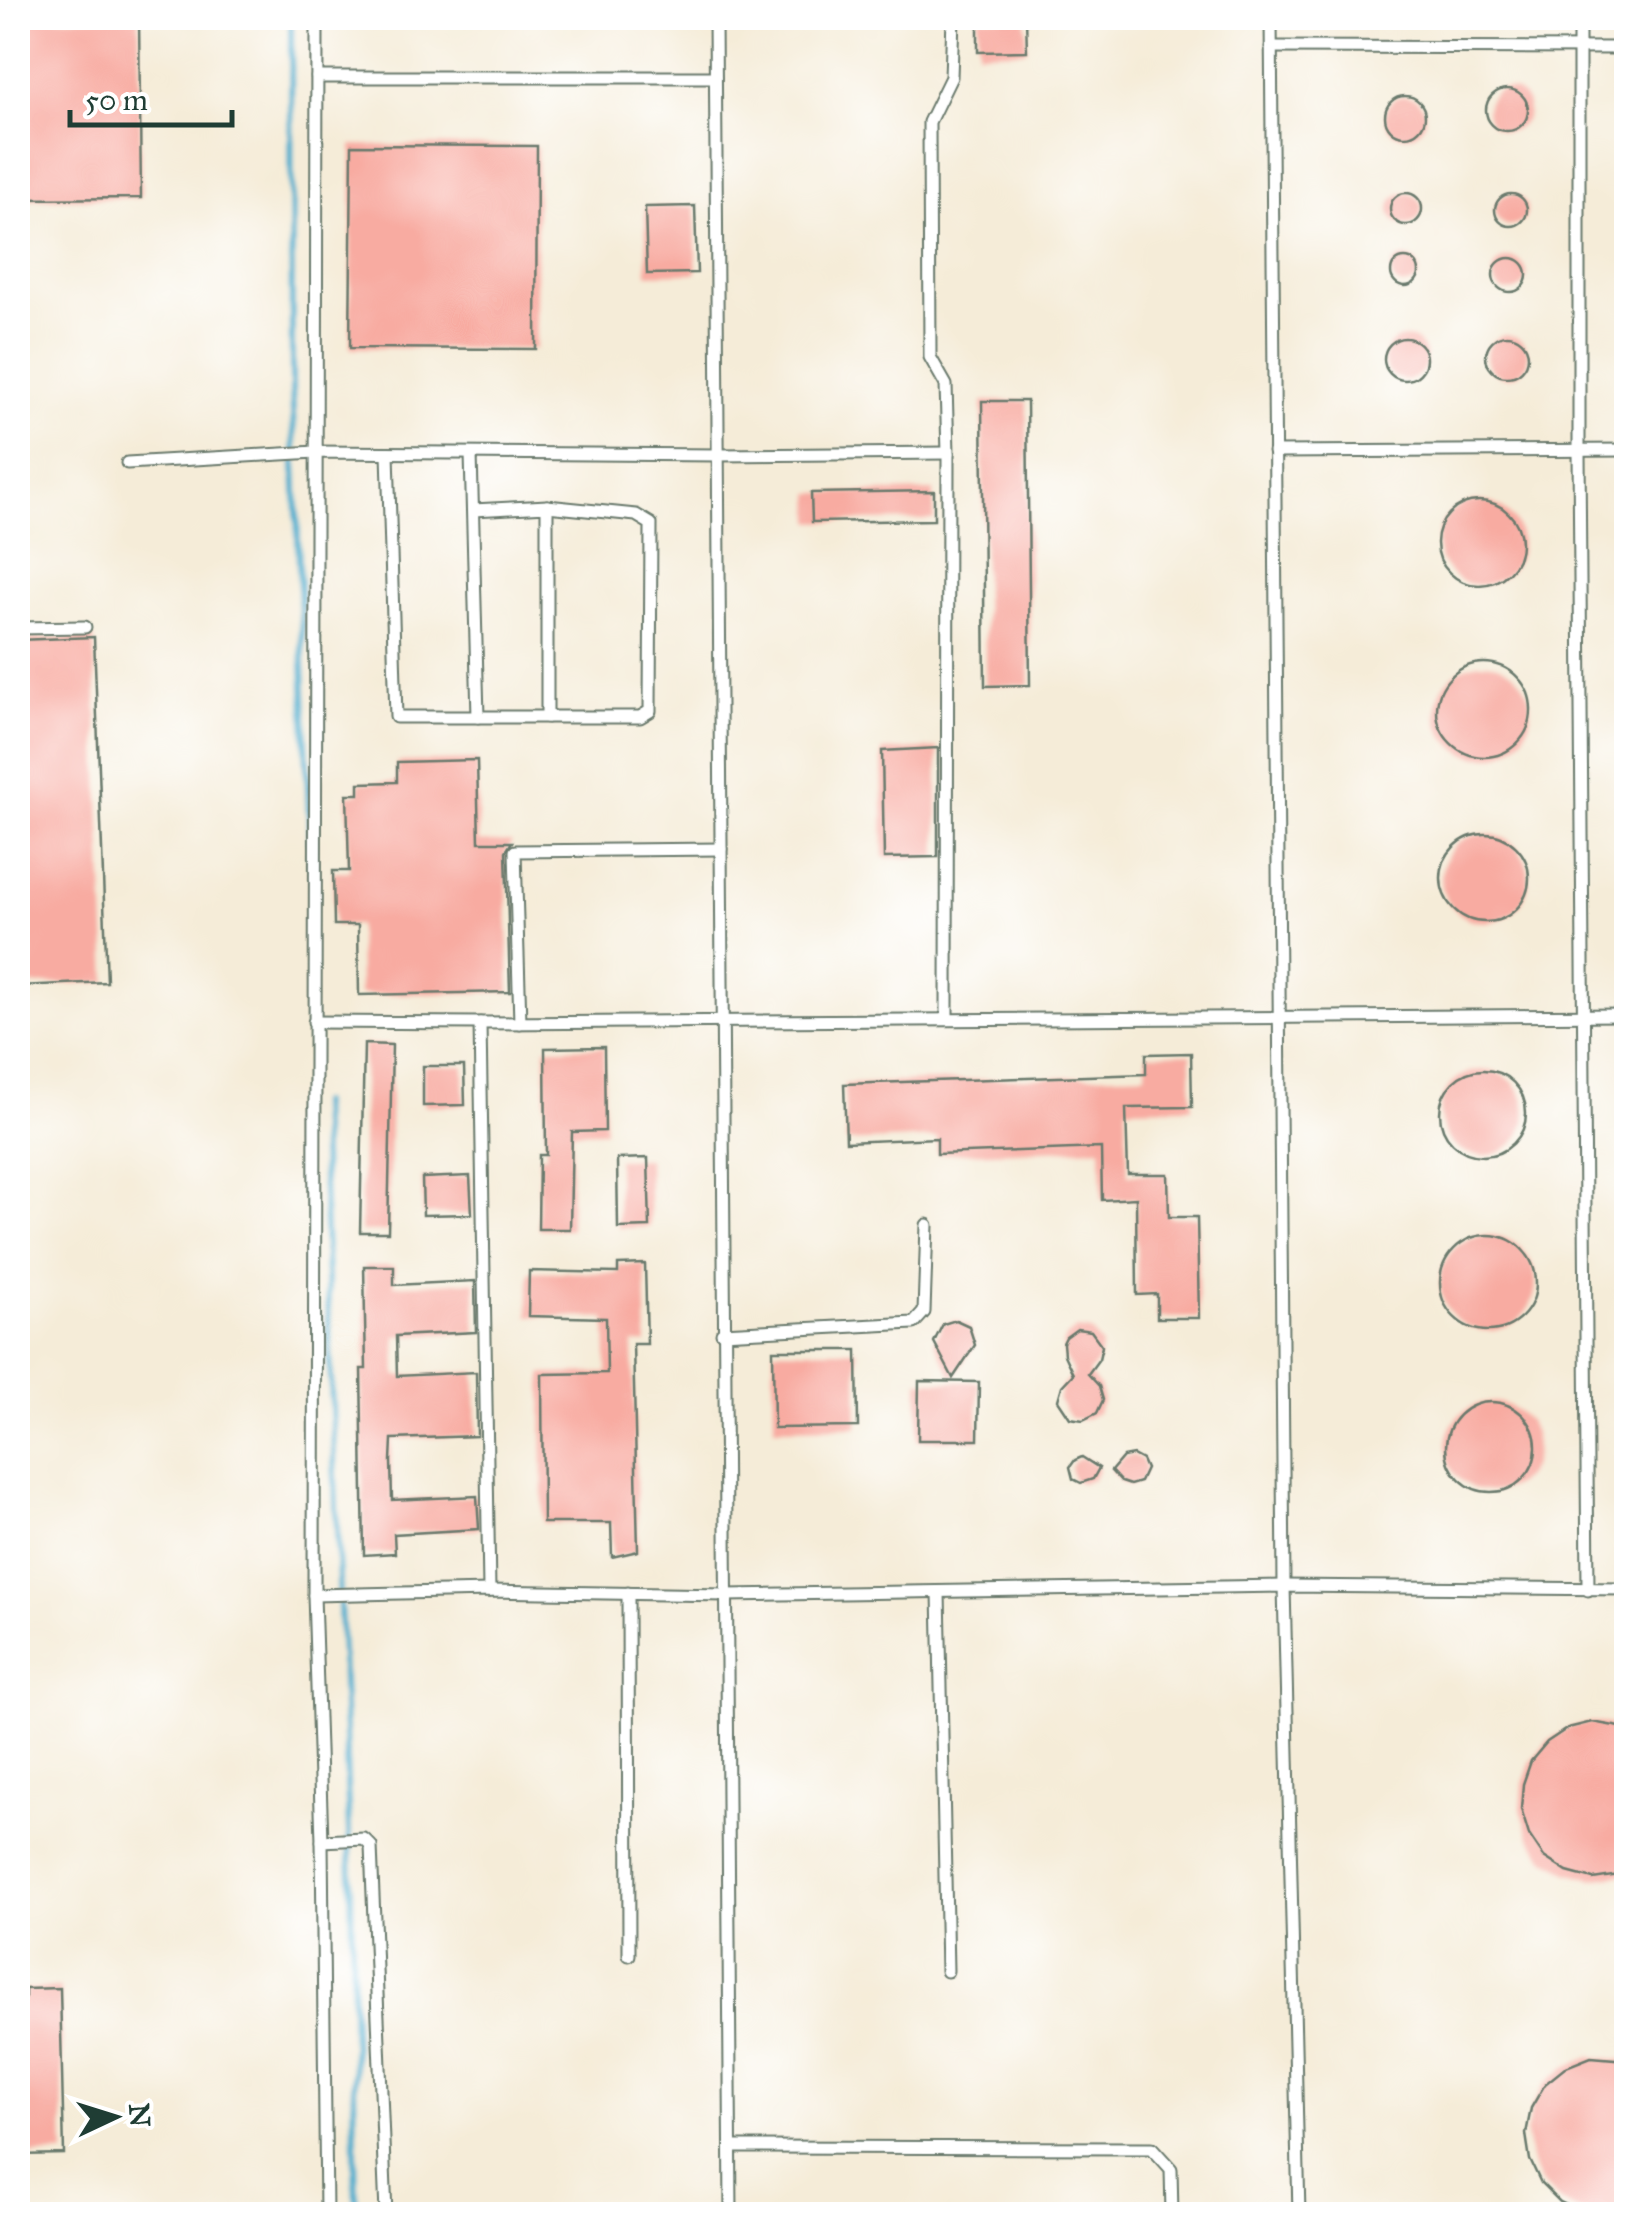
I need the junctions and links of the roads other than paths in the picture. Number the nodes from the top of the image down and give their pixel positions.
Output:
1 (316, 18) edge
2 (715, 18) edge
3 (953, 18) edge
4 (1271, 18) edge
5 (1579, 18) edge
6 (1271, 47) junction
7 (1626, 48) edge
8 (1580, 50) junction
9 (316, 77) junction
10 (716, 77) junction
11 (1626, 450) edge
12 (316, 452) junction
13 (948, 452) junction
14 (1274, 452) junction
15 (1578, 452) junction
16 (388, 453) junction
17 (471, 454) junction
18 (718, 455) junction
19 (126, 463) dead end
20 (547, 506) junction
21 (473, 510) junction
22 (18, 628) edge
23 (85, 628) dead end
24 (478, 717) junction
25 (547, 717) junction
26 (721, 849) junction
27 (1626, 1015) edge
28 (1584, 1016) junction
29 (1279, 1018) junction
30 (947, 1019) junction
31 (314, 1022) junction
32 (480, 1023) junction
33 (520, 1023) junction
34 (722, 1023) junction
35 (927, 1225) dead end
36 (722, 1333) junction
37 (1284, 1586) junction
38 (1626, 1589) edge
39 (1588, 1590) junction
40 (488, 1591) junction
41 (938, 1592) junction
42 (628, 1593) junction
43 (314, 1595) junction
44 (726, 1595) junction
45 (322, 1840) junction
46 (629, 1955) dead end
47 (948, 1972) dead end
48 (731, 2147) junction
49 (326, 2214) edge
50 (386, 2214) edge
51 (731, 2214) edge
52 (1172, 2214) edge
53 (1300, 2214) edge

1 - 9 lane
2 - 10 lane
3 - 13 lane
4 - 6 lane
5 - 8 lane
6 - 8 lane
6 - 14 lane
7 - 8 lane
8 - 15 lane
9 - 10 lane
9 - 12 lane
10 - 18 lane
11 - 15 lane
12 - 16 lane
12 - 19 lane
12 - 31 lane
13 - 18 lane
13 - 30 lane
14 - 15 lane
14 - 29 lane
15 - 28 lane
16 - 17 lane
16 - 24 lane
17 - 18 lane
17 - 21 lane
18 - 26 lane
20 - 21 lane
20 - 25 lane
20 - 25 lane
21 - 24 lane
22 - 23 lane
24 - 25 lane
26 - 33 lane
26 - 34 lane
27 - 28 lane
28 - 29 lane
28 - 39 lane
29 - 30 lane
29 - 37 lane
30 - 34 lane
31 - 32 lane
31 - 43 lane
32 - 33 lane
32 - 40 lane
33 - 34 lane
34 - 36 lane
35 - 36 lane
36 - 44 lane
37 - 39 lane
37 - 41 lane
37 - 53 lane
38 - 39 lane
40 - 42 lane
40 - 43 lane
41 - 44 lane
41 - 47 lane
42 - 44 lane
42 - 46 lane
43 - 45 lane
44 - 48 lane
45 - 49 lane
45 - 50 lane
48 - 51 lane
48 - 52 lane

